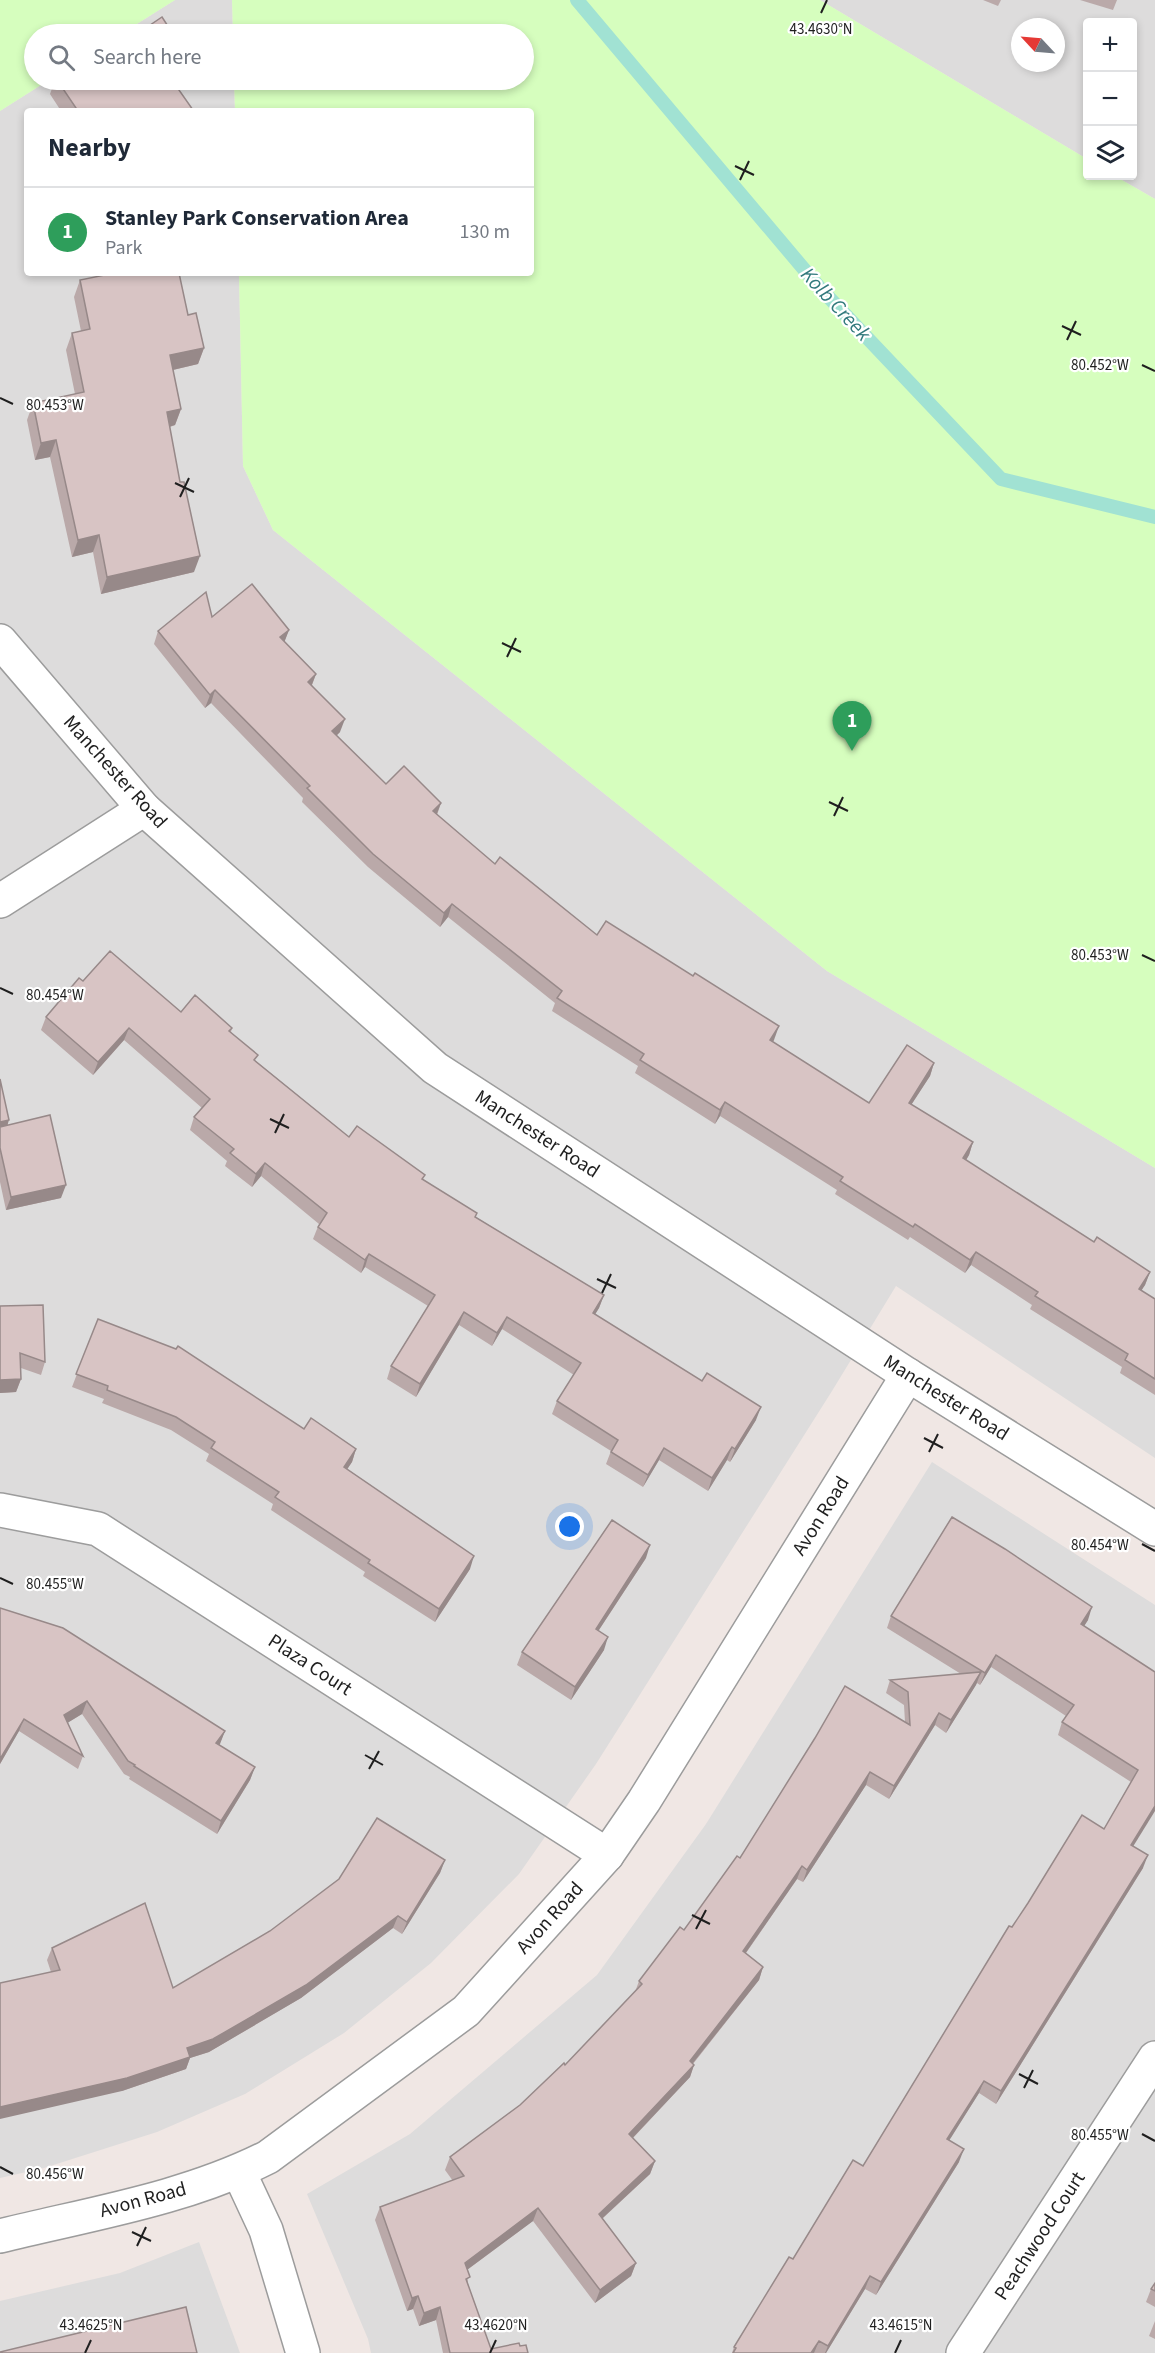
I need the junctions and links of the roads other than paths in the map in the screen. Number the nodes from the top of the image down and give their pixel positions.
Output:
1 (0, 641) edge
2 (144, 809) junction
3 (0, 901) edge
4 (908, 1375) junction
5 (0, 1510) edge
6 (1155, 1529) edge
7 (607, 1855) junction
8 (1155, 2058) edge
9 (239, 2172) junction
10 (0, 2236) edge
11 (303, 2353) edge
12 (963, 2353) edge

1 - 2 street, Manchester Road
2 - 3 street
2 - 4 street, Manchester Road
4 - 6 street, Manchester Road
4 - 7 street, Avon Road
5 - 7 street, Plaza Court
7 - 9 street, Avon Road
8 - 12 street, Peachwood Court
9 - 10 street, Avon Road
9 - 11 street

